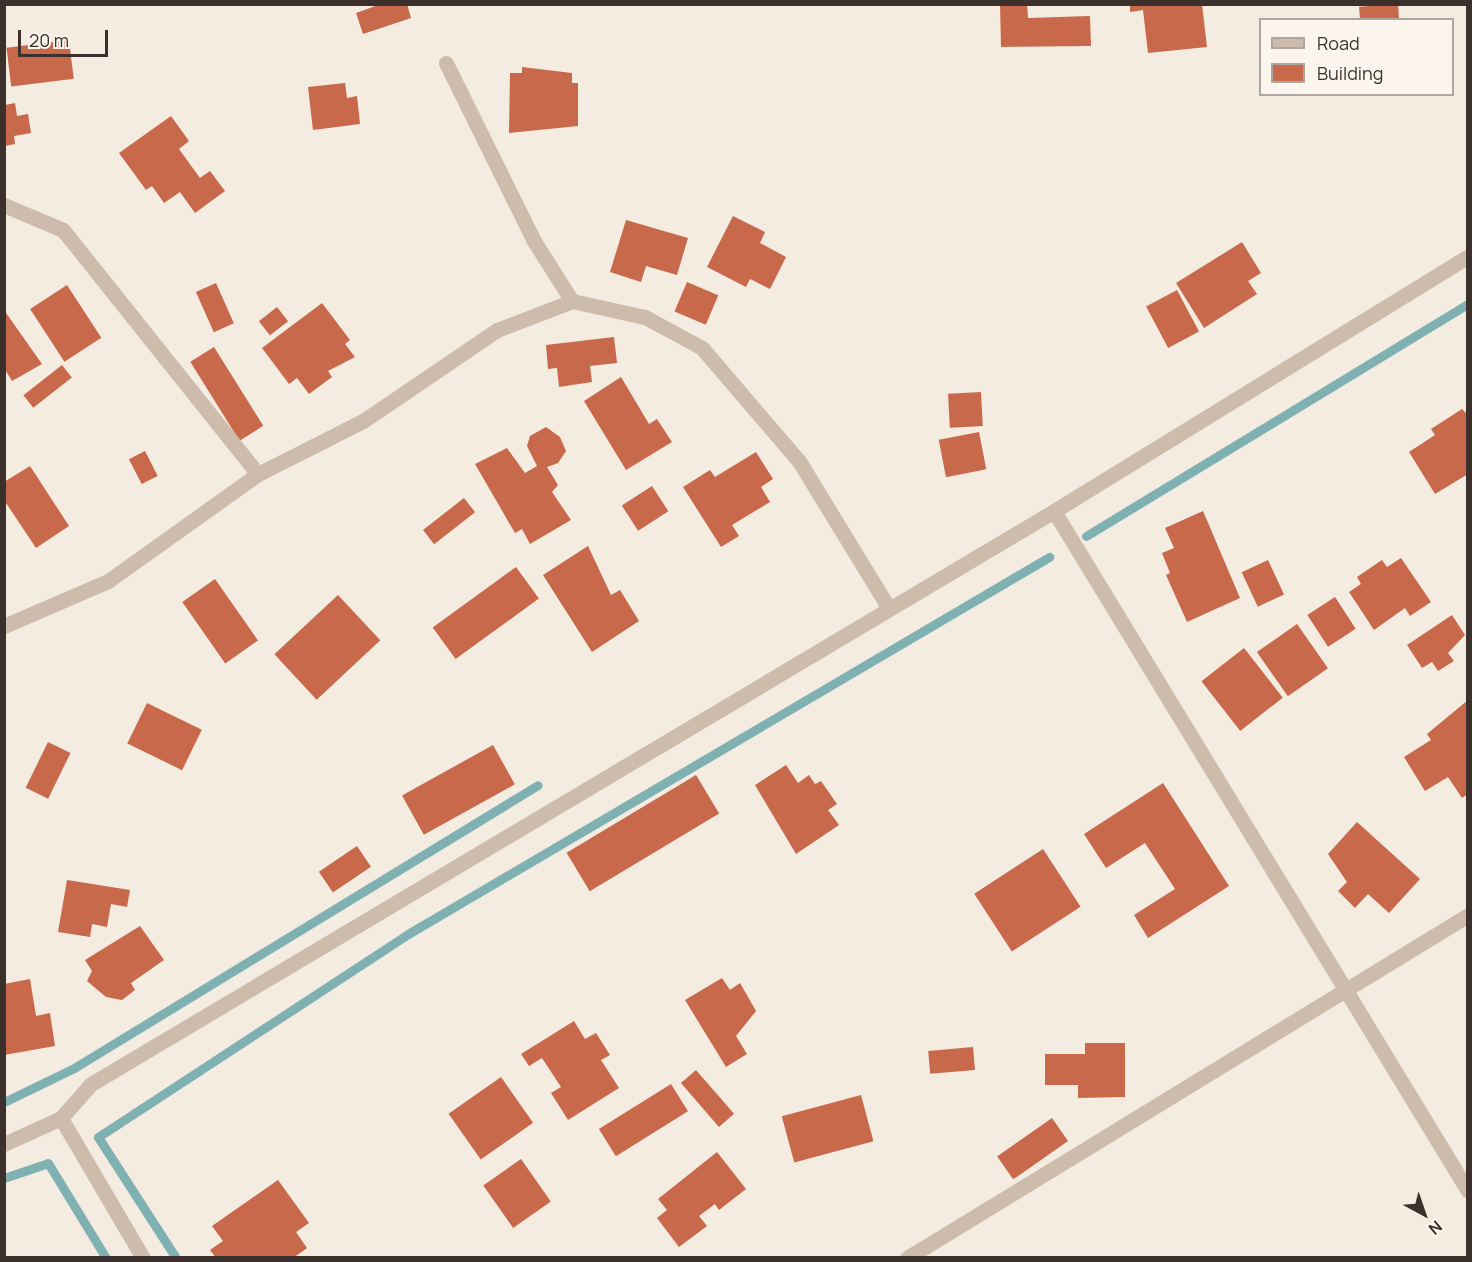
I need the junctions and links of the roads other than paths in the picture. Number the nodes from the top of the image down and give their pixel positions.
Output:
1 (446, 63) dead end
2 (4, 205) edge
3 (1467, 256) edge
4 (572, 301) junction
5 (258, 474) junction
6 (1053, 512) junction
7 (888, 607) junction
8 (4, 626) edge
9 (1467, 915) edge
10 (1348, 988) junction
11 (61, 1118) junction
12 (6, 1142) edge
13 (1467, 1191) edge
14 (143, 1257) edge
15 (908, 1257) edge

1 - 4 street
2 - 5 street
3 - 6 street
4 - 5 street
4 - 7 street
5 - 8 street
6 - 7 street
6 - 10 street
7 - 11 street
9 - 10 street
10 - 13 street
10 - 15 street
11 - 12 street
11 - 14 street

